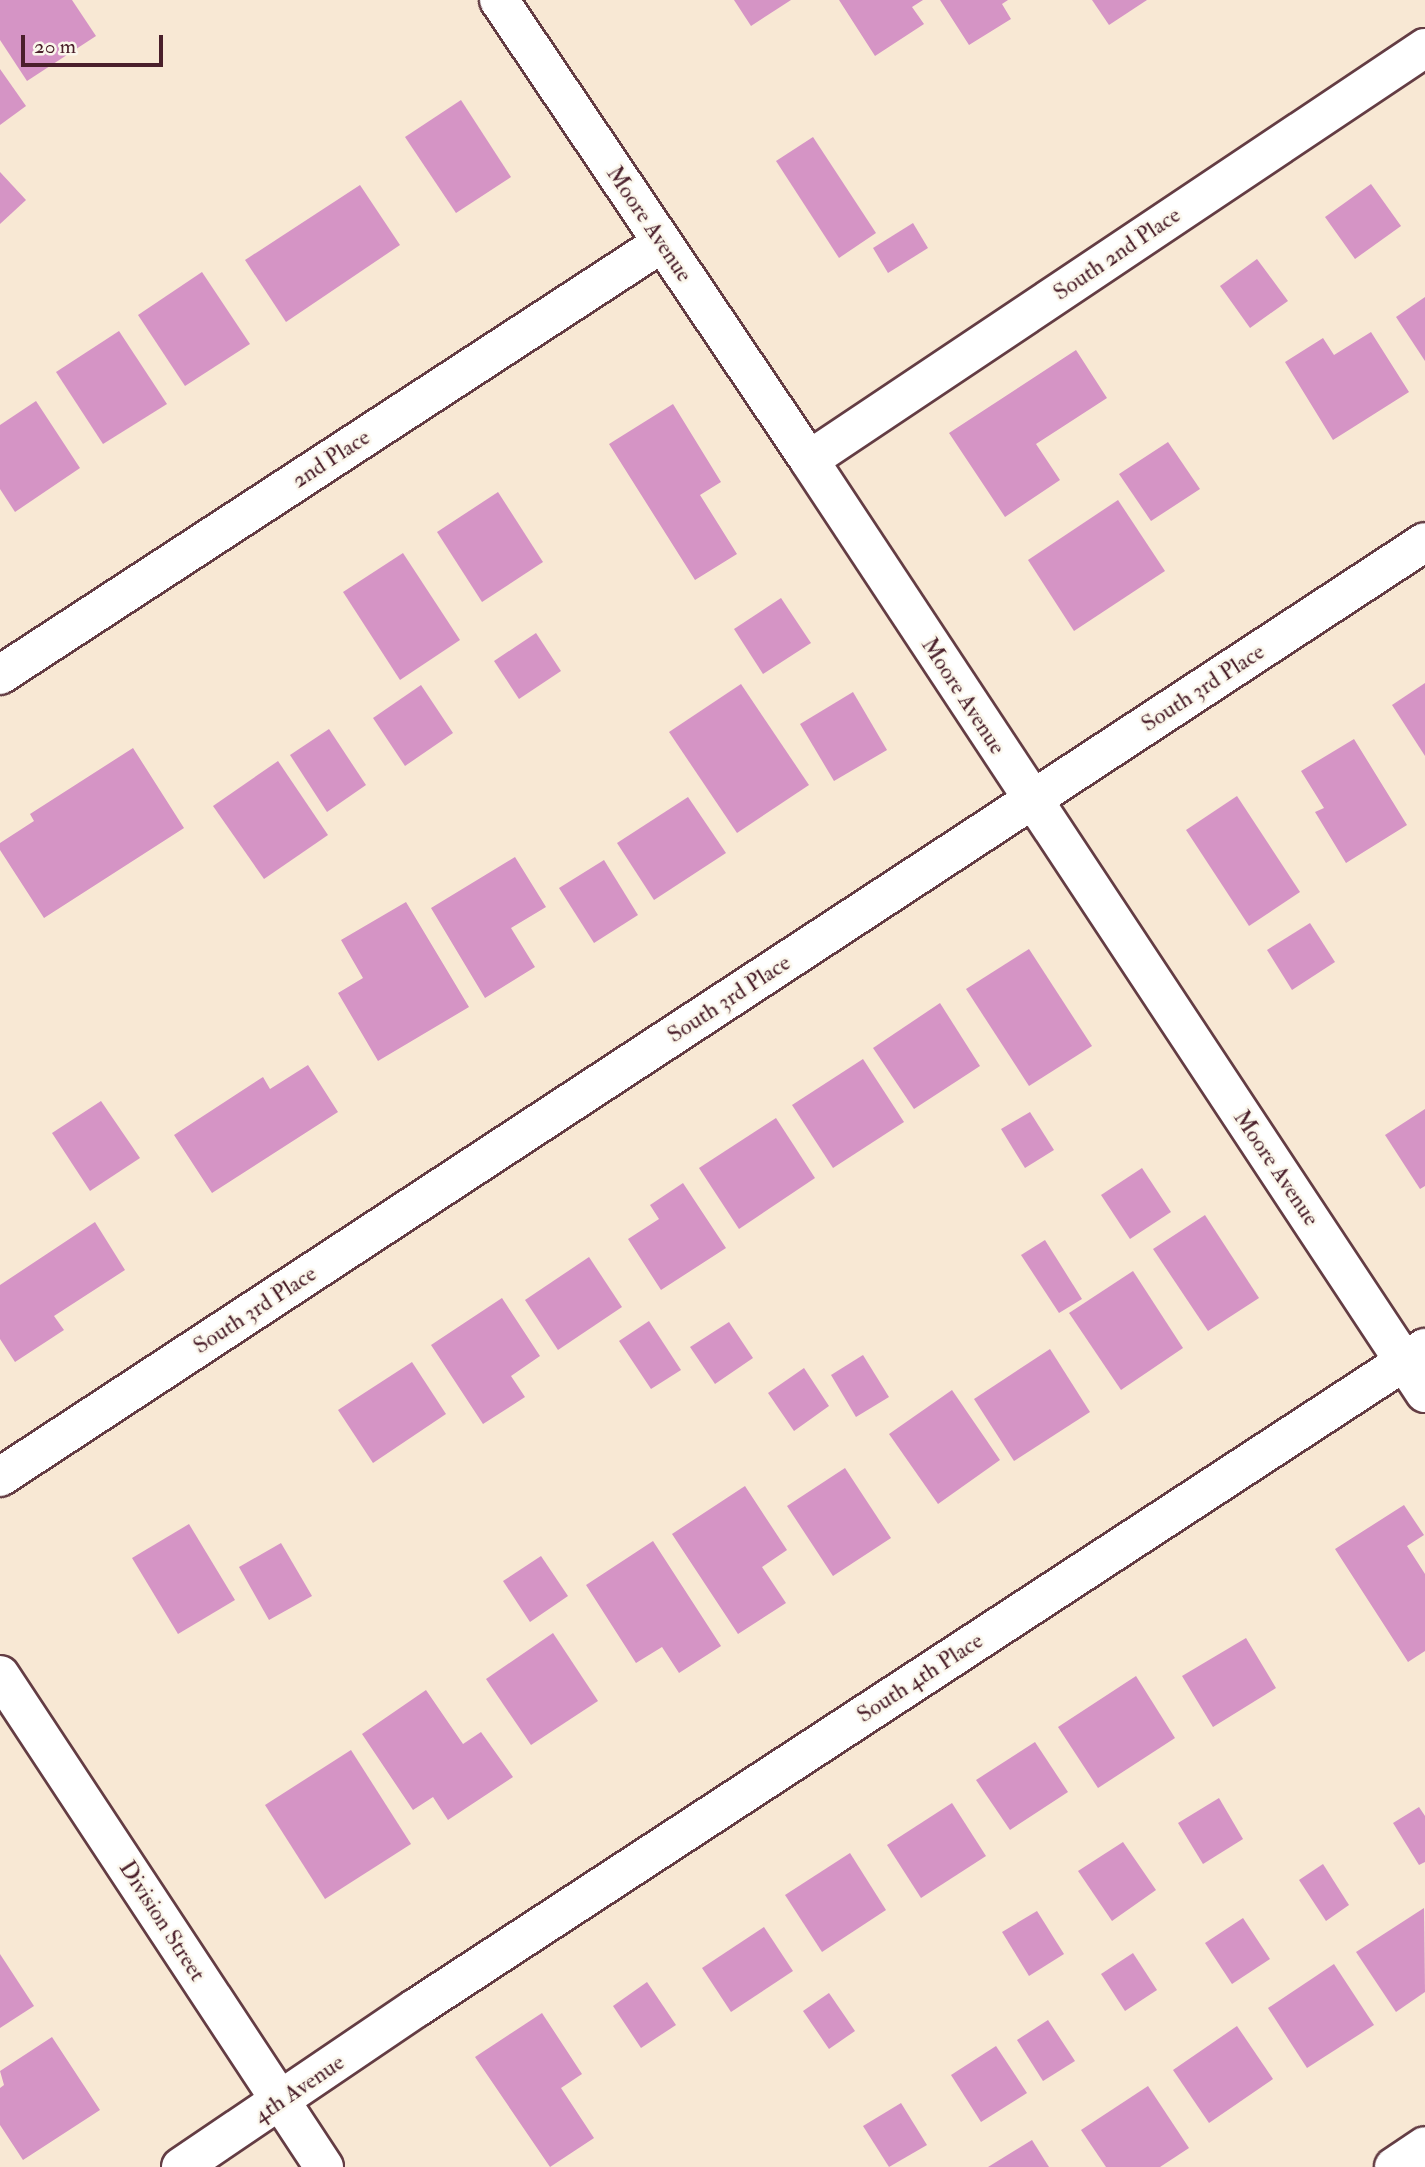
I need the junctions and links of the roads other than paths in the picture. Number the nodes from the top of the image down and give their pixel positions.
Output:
1 (499, 0) edge
2 (1425, 48) edge
3 (662, 243) junction
4 (808, 460) junction
5 (1425, 542) edge
6 (0, 675) edge
7 (1032, 801) junction
8 (1415, 1354) edge
9 (1425, 1393) edge
10 (0, 1477) edge
11 (0, 1675) edge
12 (416, 2008) joint
13 (282, 2102) junction
14 (1425, 2146) edge
15 (181, 2167) edge
16 (324, 2167) edge
17 (1394, 2167) edge

1 - 3 street, Moore Avenue
2 - 4 street, South 2nd Place
3 - 4 street, Moore Avenue
3 - 6 street, 2nd Place
4 - 7 street, Moore Avenue
5 - 7 street, South 3rd Place
7 - 8 street, Moore Avenue
7 - 10 street, South 3rd Place
8 - 9 street, Moore Avenue
8 - 12 street, South 4th Place
11 - 13 street, Division Street
12 - 13 street, 4th Avenue
13 - 15 street, 4th Avenue
13 - 16 street, Division Street
14 - 17 street

